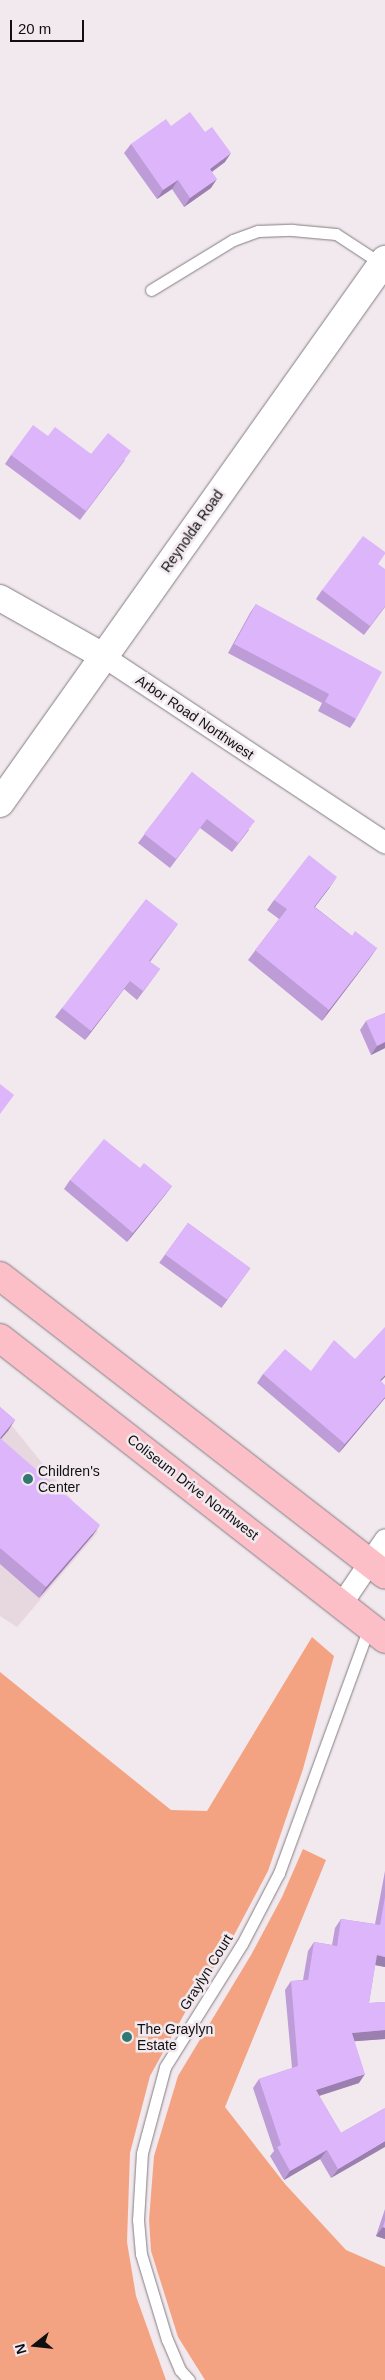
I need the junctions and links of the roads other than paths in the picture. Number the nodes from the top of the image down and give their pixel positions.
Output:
1 (383, 262) edge
2 (151, 290) dead end
3 (0, 598) edge
4 (103, 656) junction
5 (0, 803) edge
6 (385, 843) edge
7 (0, 1276) edge
8 (0, 1338) edge
9 (385, 1538) edge
10 (376, 1568) edge
11 (341, 1604) junction
12 (377, 1633) edge
13 (181, 2375) edge
14 (189, 2380) edge

1 - 2 lane
1 - 4 main road, Reynolda Road
3 - 4 street, Arbor Road Northwest
4 - 5 main road, Reynolda Road
4 - 6 street, Arbor Road Northwest
7 - 10 main road
8 - 11 main road, Coliseum Drive Northwest
9 - 10 street
10 - 11 street
11 - 12 main road, Coliseum Drive Northwest
12 - 13 lane, Graylyn Court
13 - 14 lane, Graylyn Court

